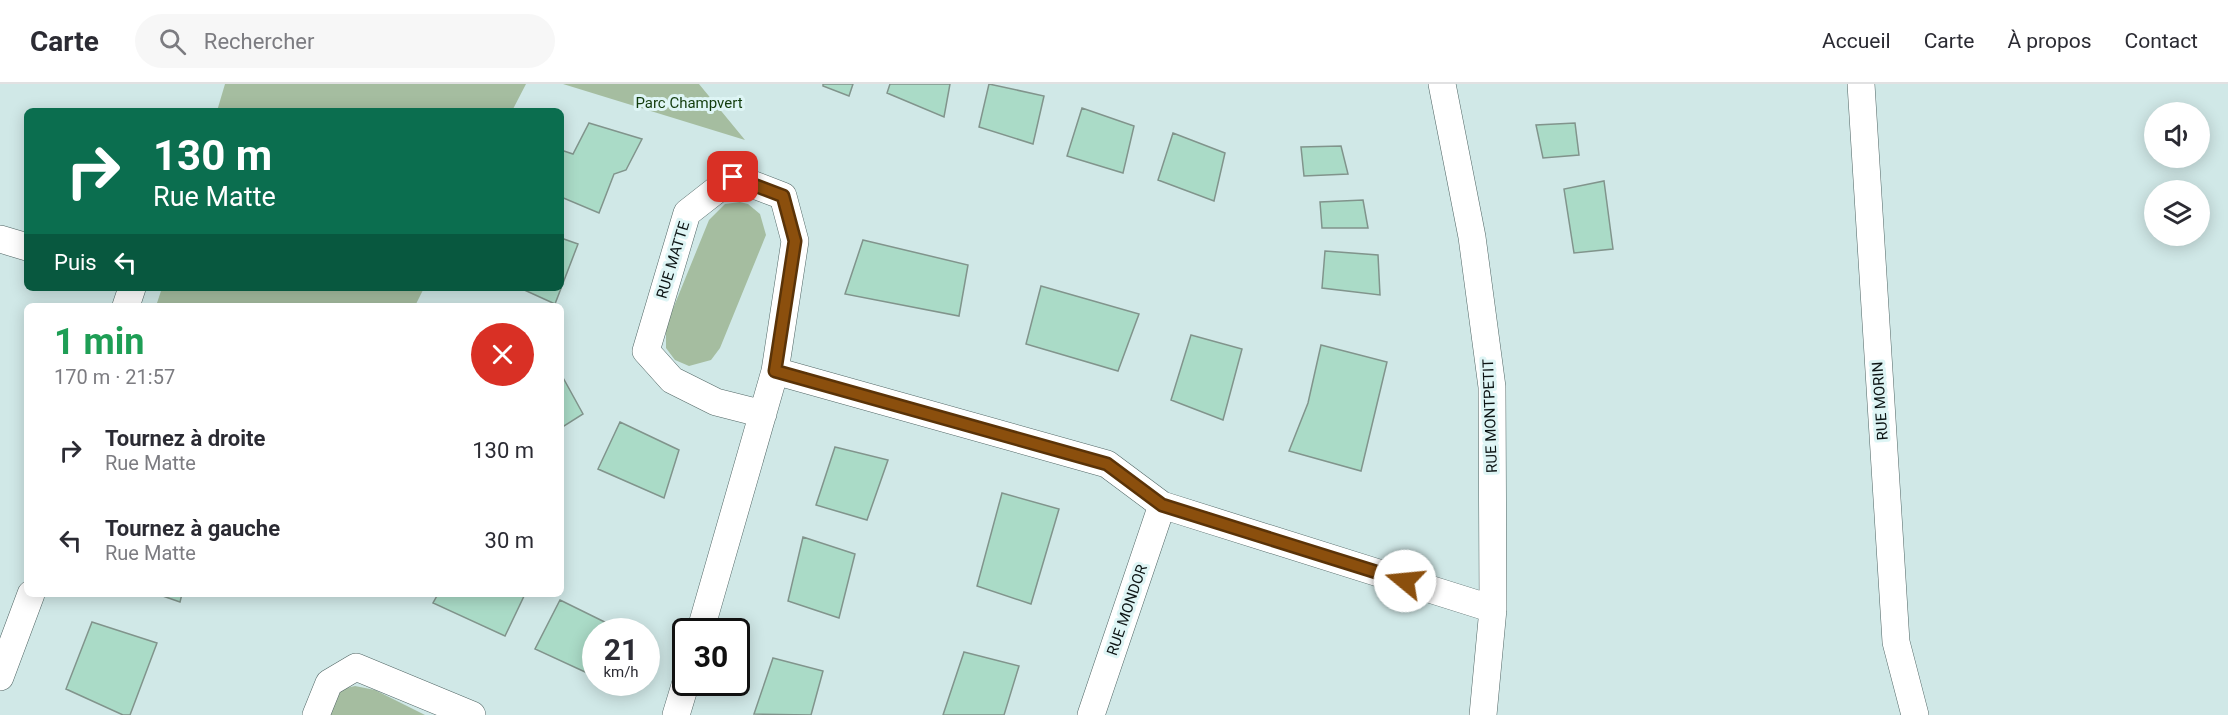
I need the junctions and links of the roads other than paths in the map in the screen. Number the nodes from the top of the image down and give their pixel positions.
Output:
1 (1442, 84) edge
2 (1861, 84) edge
3 (0, 239) edge
4 (24, 247) edge
5 (775, 371) junction
6 (763, 414) junction
7 (1162, 505) junction
8 (30, 597) edge
9 (1493, 609) junction
10 (704, 618) edge
11 (2, 667) edge
12 (682, 696) edge
13 (316, 715) edge
14 (471, 715) edge
15 (676, 715) edge
16 (1091, 715) edge
17 (1483, 715) edge
18 (1915, 715) edge

1 - 9 street, RUE MONTPETIT
2 - 18 street, RUE MORIN
3 - 4 street
5 - 6 street, RUE MATTE
5 - 6 street, RUE MATTE
5 - 7 street
6 - 10 street, RUE MATTE
7 - 9 street
7 - 16 street, RUE MONDOR
8 - 11 street
9 - 17 street, RUE MONTPETIT
12 - 15 street
13 - 14 street

